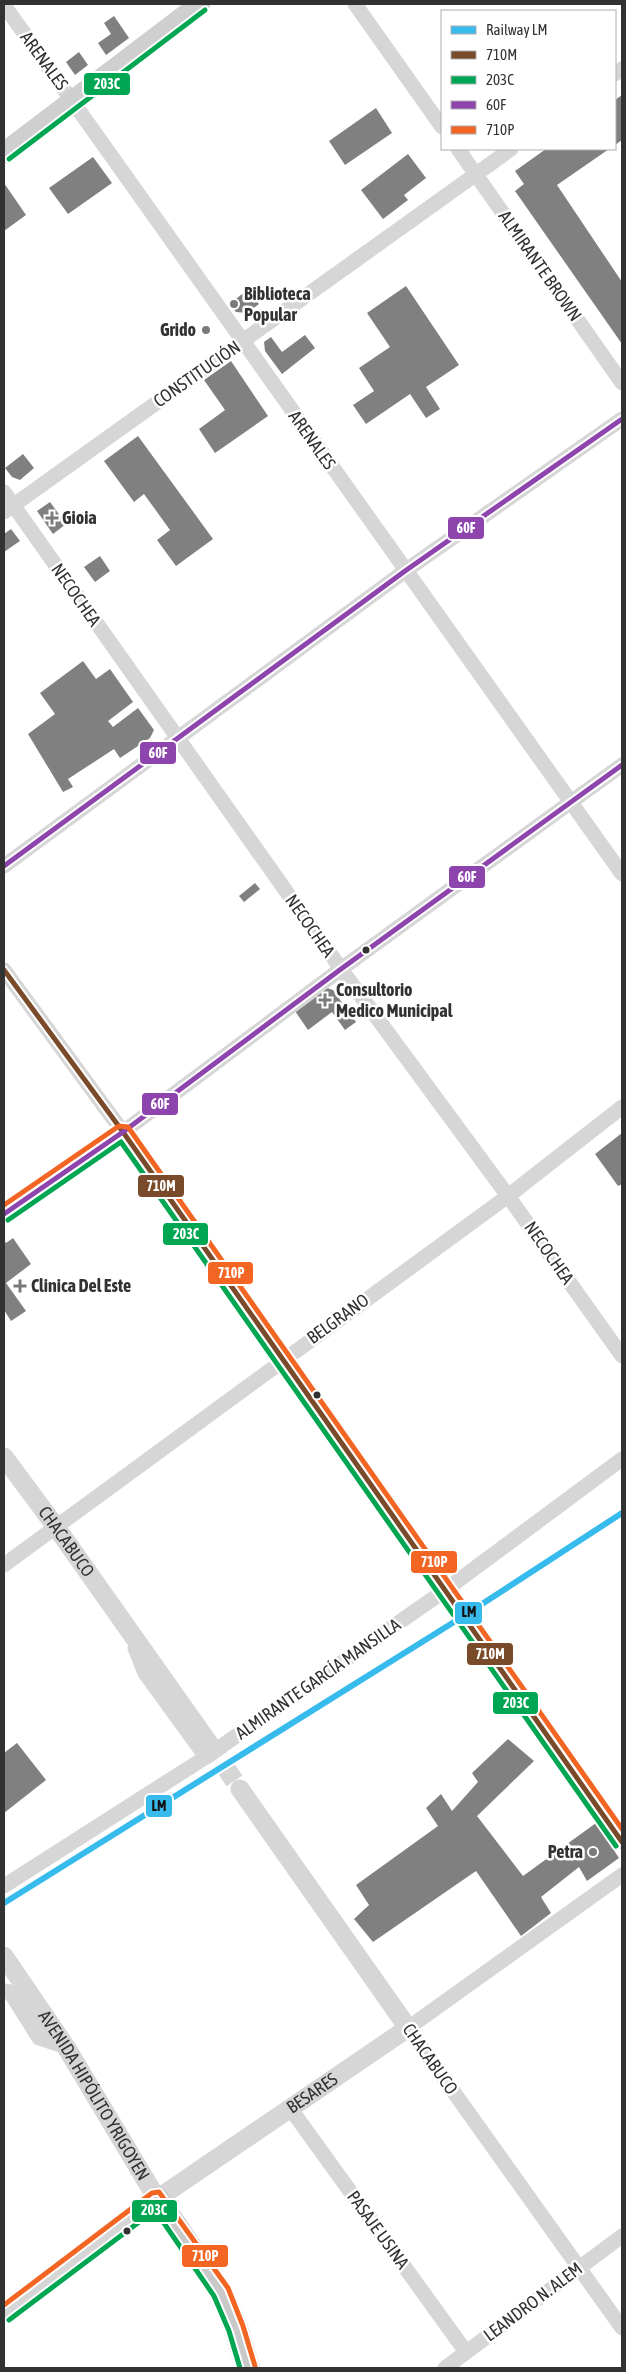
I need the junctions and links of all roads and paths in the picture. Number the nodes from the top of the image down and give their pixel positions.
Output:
1 (200, 4) edge
2 (355, 4) edge
3 (4, 5) edge
4 (72, 100) junction
5 (441, 125) edge
6 (459, 150) edge
7 (510, 150) edge
8 (4, 153) edge
9 (476, 174) junction
10 (243, 342) junction
11 (622, 383) edge
12 (622, 419) edge
13 (4, 492) edge
14 (8, 508) edge
15 (405, 571) junction
16 (178, 740) junction
17 (622, 766) edge
18 (570, 804) junction
19 (4, 866) edge
20 (622, 874) edge
21 (341, 969) junction
22 (4, 970) edge
23 (622, 1107) edge
24 (123, 1132) junction
25 (508, 1196) junction
26 (4, 1214) edge
27 (622, 1356) edge
28 (284, 1359) junction
29 (4, 1457) edge
30 (622, 1459) edge
31 (56, 1527) junction
32 (4, 1566) edge
33 (444, 1591) junction
34 (207, 1750) junction
35 (240, 1789) tunnel mouth
36 (622, 1842) edge
37 (622, 1875) edge
38 (4, 1886) edge
39 (4, 1956) edge
40 (4, 1992) edge
41 (408, 2028) junction
42 (66, 2046) junction
43 (290, 2108) junction
44 (158, 2198) junction
45 (622, 2236) edge
46 (578, 2268) junction
47 (4, 2314) edge
48 (622, 2328) edge
49 (466, 2352) junction
50 (248, 2368) edge
51 (445, 2368) edge

1 - 4 main road
2 - 5 street
3 - 4 street, ARENALES
4 - 8 main road
4 - 10 street, ARENALES
6 - 9 street, ALMIRANTE BROWN
7 - 9 street, CONSTITUCIÓN
9 - 10 street, CONSTITUCIÓN
9 - 11 street, ALMIRANTE BROWN
10 - 14 street, CONSTITUCIÓN
10 - 15 street, ARENALES
12 - 15 street
13 - 14 street, NECOCHEA
14 - 16 street, NECOCHEA
15 - 16 street
15 - 18 street, ARENALES
16 - 19 street
16 - 21 street, NECOCHEA
17 - 18 street
18 - 20 street, ARENALES
18 - 21 street
21 - 24 street
21 - 25 street, NECOCHEA
22 - 24 street
23 - 25 street, BELGRANO
24 - 26 street
24 - 28 street
25 - 27 street, NECOCHEA
25 - 28 street, BELGRANO
28 - 31 street, BELGRANO
28 - 33 street
29 - 31 street, CHACABUCO
30 - 33 street, ALMIRANTE GARCÍA MANSILLA
31 - 32 street, BELGRANO
31 - 34 street, CHACABUCO
33 - 34 street, ALMIRANTE GARCÍA MANSILLA
33 - 36 street
34 - 38 street, ALMIRANTE GARCÍA MANSILLA
35 - 41 street, CHACABUCO
37 - 41 street, BESARES
39 - 42 street, AVENIDA HIPÓLITO YRIGOYEN
40 - 42 street
41 - 43 street, BESARES
41 - 46 street, CHACABUCO
42 - 44 street, AVENIDA HIPÓLITO YRIGOYEN
43 - 44 street, BESARES
43 - 49 street, PASAJE USINA
44 - 47 street, BESARES
44 - 50 main road, AVENIDA HIPÓLITO YRIGOYEN
45 - 46 street, LEANDRO N. ALEM
46 - 48 street, CHACABUCO
46 - 49 street, LEANDRO N. ALEM
49 - 51 street, LEANDRO N. ALEM

